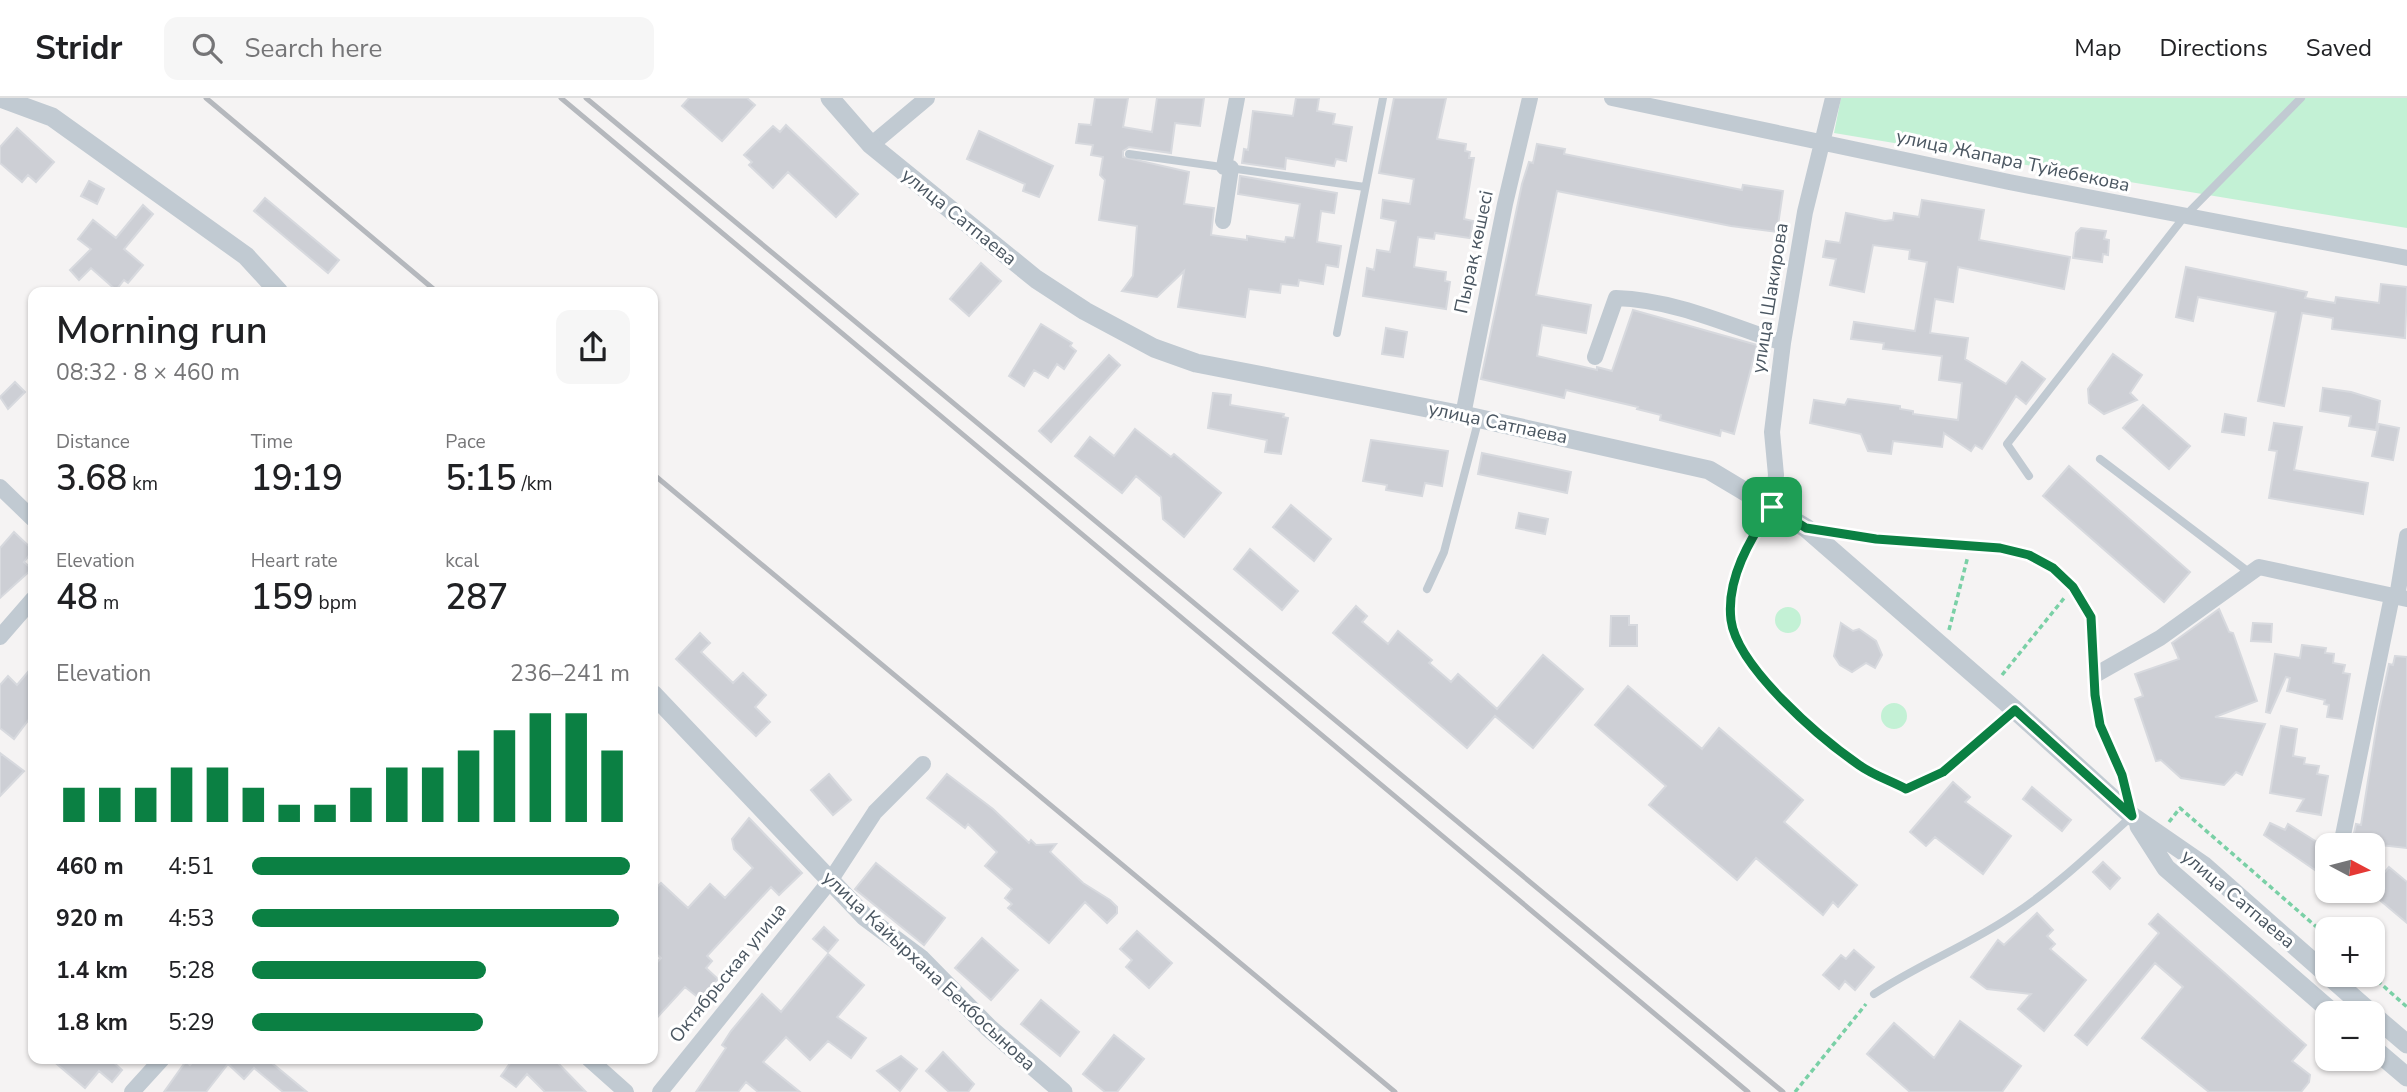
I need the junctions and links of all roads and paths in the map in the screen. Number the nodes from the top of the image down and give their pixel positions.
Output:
1 (0, 98) edge
2 (830, 98) edge
3 (927, 98) edge
4 (1237, 98) edge
5 (1383, 98) edge
6 (1530, 98) edge
7 (1612, 98) edge
8 (1833, 98) edge
9 (2301, 98) edge
10 (1820, 143) junction
11 (871, 145) junction
12 (1129, 154) dead end
13 (1228, 168) junction
14 (1365, 187) junction
15 (2184, 217) junction
16 (1223, 221) dead end
17 (2407, 258) edge
18 (274, 287) edge
19 (1337, 333) dead end
20 (1783, 343) junction
21 (1595, 358) dead end
22 (1471, 417) junction
23 (2100, 459) dead end
24 (2029, 476) dead end
25 (0, 487) edge
26 (1772, 507) junction
27 (28, 514) edge
28 (1806, 528) junction
29 (2407, 536) edge
30 (1970, 548) junction
31 (2250, 573) junction
32 (2073, 587) junction
33 (1427, 589) dead end
34 (2399, 597) edge
35 (28, 605) edge
36 (0, 637) edge
37 (1945, 649) junction
38 (2095, 675) junction
39 (1991, 689) junction
40 (658, 699) edge
41 (2015, 710) junction
42 (923, 764) dead end
43 (2132, 816) junction
44 (2344, 833) edge
45 (2159, 835) junction
46 (830, 881) junction
47 (2315, 926) edge
48 (2384, 987) edge
49 (1874, 994) joint
50 (2319, 1001) edge
51 (2357, 1001) edge
52 (2407, 1007) edge
53 (2385, 1025) edge
54 (2407, 1044) edge
55 (2385, 1058) edge
56 (157, 1064) edge
57 (595, 1064) edge
58 (2407, 1077) edge
59 (132, 1092) edge
60 (626, 1092) edge
61 (660, 1092) edge
62 (1063, 1092) edge
63 (1795, 1092) edge

1 - 18 street
2 - 11 street, улица Сатпаева
3 - 11 street
4 - 13 street
5 - 14 lane
6 - 22 street, Пырақ көшесі
7 - 10 street, улица Жапара Туйебекова
8 - 10 street, улица Шакирова
9 - 15 lane
10 - 15 street, улица Жапара Туйебекова
10 - 20 street, улица Шакирова
11 - 22 street, улица Сатпаева
12 - 13 lane
13 - 14 lane
13 - 16 street
14 - 19 lane
15 - 17 street, улица Жапара Туйебекова
15 - 24 lane
20 - 21 street
20 - 26 street, улица Шакирова
22 - 26 street, улица Сатпаева
22 - 33 lane
23 - 31 lane
25 - 27 street
26 - 28 street, улица Сатпаева
26 - 41 lane
28 - 30 lane
28 - 37 street, улица Сатпаева
29 - 34 street
30 - 32 lane
30 - 37 path
31 - 34 street
31 - 38 street
32 - 38 lane
32 - 39 path
34 - 44 street
35 - 36 street
37 - 39 street, улица Сатпаева
38 - 43 lane
39 - 41 street, улица Сатпаева
40 - 46 street, улица Кайырхана Бекбосынова
41 - 43 street, улица Сатпаева
42 - 46 street, Октябрьская улица
43 - 45 street, улица Сатпаева
43 - 49 lane
43 - 50 street, улица Сатпаева
45 - 47 path
45 - 51 street, улица Сатпаева
46 - 61 street, Октябрьская улица
46 - 62 street, улица Кайырхана Бекбосынова
48 - 52 path
49 - 63 path
53 - 54 street, улица Сатпаева
55 - 58 street
56 - 59 street
57 - 60 street

